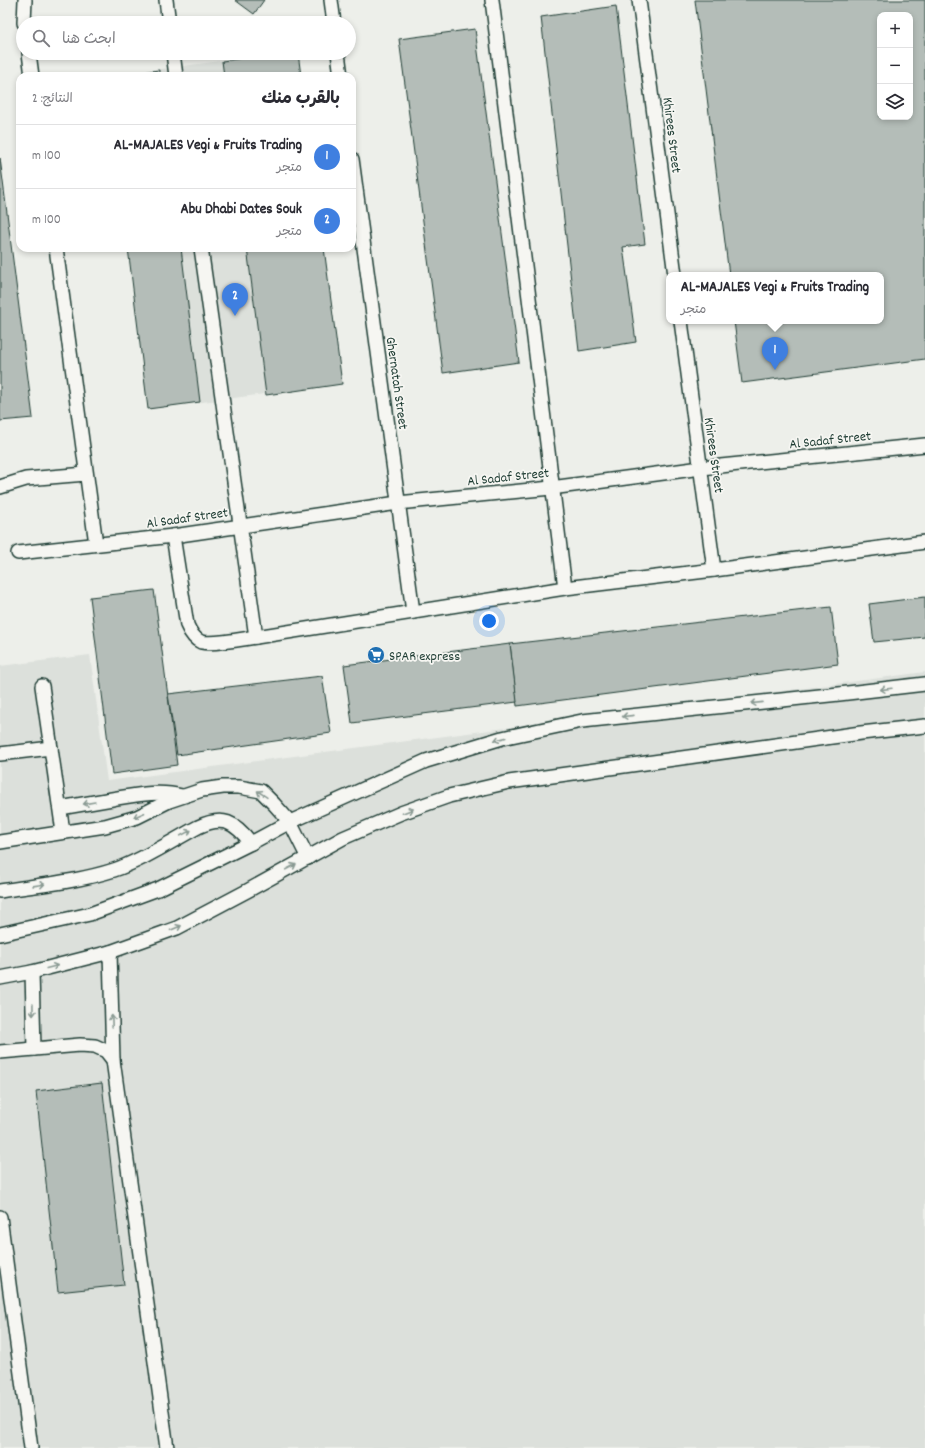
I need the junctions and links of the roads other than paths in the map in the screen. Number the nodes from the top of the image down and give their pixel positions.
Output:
1 (25, 0) edge
2 (166, 0) edge
3 (330, 0) edge
4 (492, 0) edge
5 (639, 0) edge
6 (24, 16) edge
7 (168, 16) edge
8 (333, 16) edge
9 (30, 60) edge
10 (174, 60) edge
11 (339, 60) edge
12 (31, 72) edge
13 (175, 72) edge
14 (340, 72) edge
15 (356, 189) edge
16 (57, 252) edge
17 (202, 252) edge
18 (675, 272) edge
19 (681, 324) edge
20 (925, 446) edge
21 (701, 468) junction
22 (86, 474) junction
23 (0, 487) edge
24 (551, 488) junction
25 (398, 503) junction
26 (240, 526) junction
27 (173, 536) junction
28 (925, 542) edge
29 (96, 544) junction
30 (18, 553) dead end
31 (714, 570) junction
32 (564, 588) junction
33 (413, 612) junction
34 (256, 637) junction
35 (925, 684) edge
36 (42, 686) dead end
37 (925, 726) edge
38 (51, 748) junction
39 (0, 754) edge
40 (182, 796) junction
41 (60, 808) junction
42 (290, 822) junction
43 (63, 832) junction
44 (0, 842) edge
45 (251, 843) junction
46 (308, 858) junction
47 (0, 891) edge
48 (0, 934) edge
49 (110, 952) junction
50 (32, 972) junction
51 (0, 976) edge
52 (34, 1049) junction
53 (0, 1052) edge
54 (113, 1060) junction
55 (0, 1217) edge
56 (31, 1448) edge
57 (166, 1448) edge

1 - 6 lane
2 - 7 lane
3 - 8 lane
4 - 24 lane
5 - 18 lane, Khirees Street
9 - 12 lane
10 - 13 lane
11 - 14 lane
15 - 25 lane, Ghernatah Street
16 - 22 lane
17 - 26 lane
19 - 21 lane, Khirees Street
20 - 21 lane, Al Sadaf Street
21 - 24 lane, Al Sadaf Street
21 - 31 lane, Khirees Street
22 - 23 lane
22 - 29 lane
24 - 25 lane, Al Sadaf Street
24 - 32 lane
25 - 26 lane, Al Sadaf Street
25 - 33 lane, Ghernatah Street
26 - 27 lane, Al Sadaf Street
26 - 34 lane
27 - 29 lane, Al Sadaf Street
27 - 34 lane
28 - 31 lane
29 - 30 lane, Al Sadaf Street
31 - 32 lane
32 - 33 lane
33 - 34 lane
35 -> 42 lane
36 - 38 lane
46 -> 37 lane
38 - 39 lane
38 - 41 lane
40 -> 41 lane
42 -> 40 lane
40 -> 43 lane
41 - 43 lane
42 - 45 lane
42 - 46 lane
43 - 44 lane
47 -> 45 lane
45 - 48 lane
49 -> 46 lane
50 -> 49 lane
54 -> 49 lane
50 - 51 lane
50 -> 52 lane
52 - 53 lane
52 - 54 lane
54 - 57 lane
55 - 56 lane

